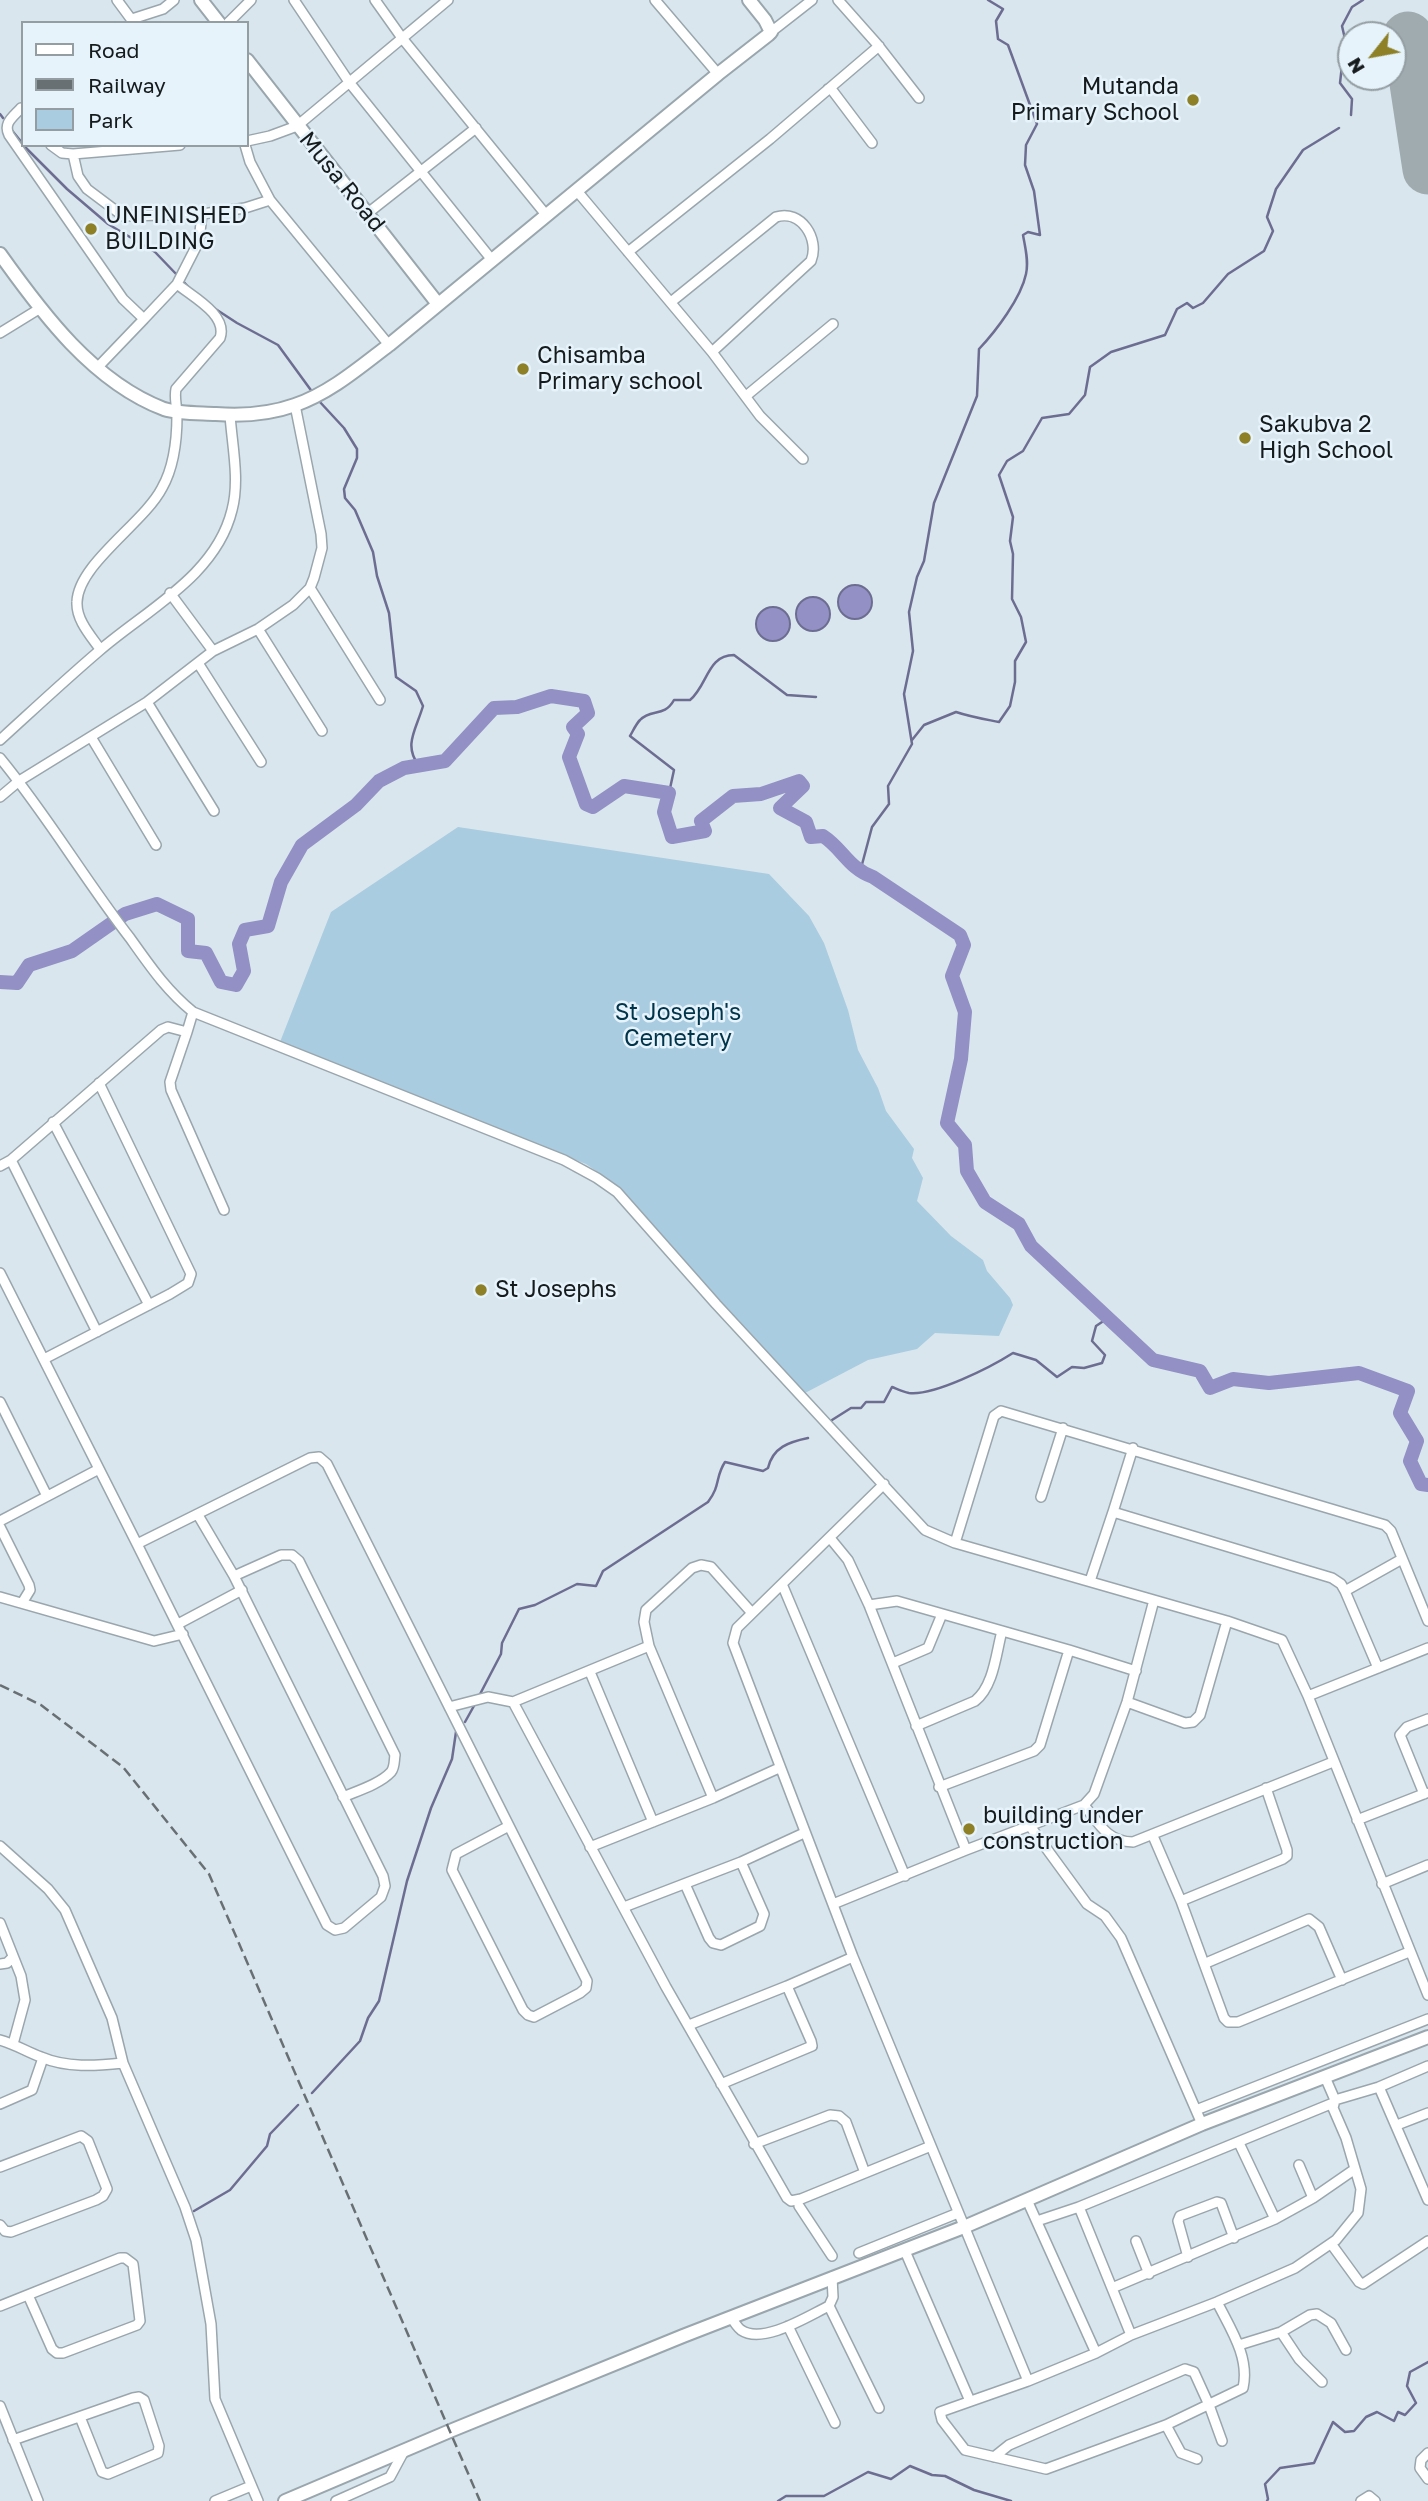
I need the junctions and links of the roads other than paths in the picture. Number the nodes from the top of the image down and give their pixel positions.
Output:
1 (117, 0) edge
2 (174, 0) edge
3 (201, 0) edge
4 (251, 0) edge
5 (294, 0) edge
6 (375, 0) edge
7 (448, 0) edge
8 (655, 0) edge
9 (749, 0) edge
10 (812, 0) edge
11 (838, 0) edge
12 (133, 21) edge
13 (217, 21) edge
14 (230, 21) edge
15 (771, 32) junction
16 (402, 38) junction
17 (879, 46) junction
18 (248, 62) edge
19 (718, 74) junction
20 (349, 82) junction
21 (828, 89) junction
22 (919, 98) dead end
23 (21, 108) edge
24 (297, 126) junction
25 (476, 128) junction
26 (248, 142) edge
27 (872, 143) dead end
28 (53, 147) edge
29 (156, 147) edge
30 (247, 147) edge
31 (73, 154) junction
32 (421, 171) junction
33 (577, 191) junction
34 (270, 200) junction
35 (368, 213) junction
36 (202, 214) junction
37 (547, 216) junction
38 (628, 252) junction
39 (0, 254) edge
40 (492, 260) junction
41 (180, 278) junction
42 (671, 302) junction
43 (438, 304) junction
44 (39, 309) junction
45 (144, 319) junction
46 (833, 324) dead end
47 (0, 333) edge
48 (389, 345) junction
49 (712, 352) junction
50 (97, 368) junction
51 (746, 396) junction
52 (295, 405) junction
53 (177, 412) junction
54 (230, 415) junction
55 (803, 459) dead end
56 (310, 588) junction
57 (170, 593) junction
58 (258, 629) junction
59 (100, 649) junction
60 (213, 651) junction
61 (198, 663) junction
62 (380, 699) dead end
63 (147, 702) junction
64 (322, 731) dead end
65 (91, 737) junction
66 (0, 740) edge
67 (0, 758) edge
68 (261, 762) dead end
69 (19, 781) junction
70 (0, 797) edge
71 (214, 811) dead end
72 (156, 845) dead end
73 (193, 1012) junction
74 (187, 1032) junction
75 (99, 1083) junction
76 (54, 1122) junction
77 (11, 1160) junction
78 (0, 1167) edge
79 (224, 1210) dead end
80 (1, 1277) edge
81 (149, 1305) junction
82 (97, 1332) junction
83 (44, 1359) junction
84 (0, 1402) edge
85 (1063, 1428) junction
86 (1133, 1448) junction
87 (99, 1469) junction
88 (884, 1484) junction
89 (47, 1496) junction
90 (1041, 1497) dead end
91 (1112, 1512) junction
92 (198, 1515) junction
93 (0, 1521) edge
94 (0, 1527) edge
95 (830, 1538) junction
96 (955, 1543) junction
97 (137, 1544) junction
98 (1402, 1559) junction
99 (234, 1576) junction
100 (1090, 1581) junction
101 (782, 1584) junction
102 (242, 1590) junction
103 (1345, 1591) junction
104 (0, 1598) edge
105 (1154, 1600) junction
106 (22, 1603) junction
107 (869, 1605) junction
108 (752, 1613) junction
109 (942, 1614) junction
110 (1227, 1621) junction
111 (1428, 1621) edge
112 (178, 1624) junction
113 (1002, 1631) junction
114 (183, 1634) junction
115 (649, 1646) junction
116 (1428, 1648) edge
117 (1069, 1650) junction
118 (893, 1663) junction
119 (1378, 1668) junction
120 (1136, 1671) junction
121 (590, 1672) junction
122 (1308, 1696) junction
123 (513, 1702) junction
124 (1127, 1702) junction
125 (449, 1707) junction
126 (1428, 1719) edge
127 (916, 1726) junction
128 (1333, 1762) junction
129 (779, 1768) junction
130 (939, 1787) junction
131 (1266, 1787) junction
132 (1426, 1794) edge
133 (343, 1797) junction
134 (713, 1798) junction
135 (1084, 1805) junction
136 (1357, 1820) junction
137 (653, 1822) junction
138 (509, 1826) junction
139 (1030, 1826) junction
140 (804, 1833) junction
141 (1153, 1836) junction
142 (0, 1846) edge
143 (590, 1847) junction
144 (966, 1850) junction
145 (741, 1862) junction
146 (1428, 1865) edge
147 (905, 1876) junction
148 (685, 1884) junction
149 (1382, 1884) junction
150 (1181, 1901) junction
151 (833, 1905) junction
152 (624, 1907) junction
153 (0, 1923) edge
154 (1409, 1952) junction
155 (13, 1957) junction
156 (853, 1957) junction
157 (1206, 1963) junction
158 (0, 1964) edge
159 (1342, 1980) junction
160 (787, 1986) junction
161 (1428, 1995) edge
162 (1428, 2019) edge
163 (689, 2025) junction
164 (1428, 2037) edge
165 (0, 2040) edge
166 (13, 2044) junction
167 (43, 2059) junction
168 (123, 2063) junction
169 (1428, 2066) edge
170 (1325, 2077) junction
171 (721, 2084) junction
172 (1379, 2087) junction
173 (1334, 2102) junction
174 (0, 2104) edge
175 (1196, 2110) junction
176 (1428, 2113) edge
177 (1202, 2124) junction
178 (1397, 2125) junction
179 (1239, 2143) junction
180 (754, 2144) junction
181 (931, 2146) junction
182 (1299, 2165) dead end
183 (0, 2167) edge
184 (1355, 2169) junction
185 (865, 2173) junction
186 (1313, 2198) junction
187 (1027, 2200) junction
188 (1428, 2200) edge
189 (799, 2206) dead end
190 (1079, 2207) junction
191 (958, 2213) junction
192 (1275, 2219) junction
193 (1037, 2221) junction
194 (0, 2225) edge
195 (964, 2227) junction
196 (1234, 2238) junction
197 (1136, 2241) dead end
198 (1428, 2241) edge
199 (1332, 2245) junction
200 (905, 2251) junction
201 (859, 2253) dead end
202 (832, 2256) dead end
203 (1188, 2257) junction
204 (1149, 2274) junction
205 (832, 2277) junction
206 (1112, 2288) junction
207 (28, 2295) junction
208 (1217, 2302) junction
209 (0, 2306) edge
210 (829, 2306) junction
211 (731, 2317) junction
212 (788, 2326) junction
213 (1281, 2332) junction
214 (1131, 2335) junction
215 (1239, 2346) junction
216 (1346, 2350) dead end
217 (1096, 2353) junction
218 (1028, 2381) junction
219 (1322, 2382) dead end
220 (970, 2401) junction
221 (1209, 2405) junction
222 (0, 2406) edge
223 (879, 2408) dead end
224 (80, 2417) junction
225 (835, 2423) dead end
226 (1166, 2425) junction
227 (13, 2440) junction
228 (1222, 2441) dead end
229 (404, 2451) junction
230 (1428, 2453) edge
231 (994, 2457) junction
232 (1197, 2459) dead end
233 (1428, 2479) edge
234 (251, 2486) junction
235 (38, 2501) edge
236 (215, 2501) edge
237 (258, 2501) edge
238 (285, 2501) edge
239 (336, 2501) edge
240 (1361, 2501) edge
241 (1375, 2501) edge

1 - 12 street
2 - 12 street
3 - 13 street
4 - 14 street
5 - 20 street
6 - 16 street
7 - 16 street
8 - 19 street
9 - 15 street
10 - 15 street
11 - 17 street
15 - 19 street
16 - 20 street
16 - 25 street
17 - 21 street
17 - 22 street
18 - 24 street, Musa Road
19 - 33 street
20 - 24 street
20 - 32 street
21 - 27 street
21 - 38 street
23 - 45 street
24 - 26 street
24 - 35 street, Musa Road
25 - 32 street
25 - 37 street
28 - 31 street
29 - 31 street
30 - 34 street
31 - 36 street
32 - 35 street
32 - 40 street
33 - 37 street
33 - 38 street
34 - 36 street
34 - 48 street
35 - 43 street, Musa Road
36 - 41 street
37 - 40 street
38 - 42 street
39 - 44 street
40 - 43 street
41 - 45 street
41 - 53 street
42 - 49 street
42 - 49 street
43 - 48 street
44 - 47 street
44 - 50 street
45 - 50 street
46 - 51 street
48 - 52 street
49 - 51 street
50 - 53 street
51 - 55 street
52 - 54 street
52 - 56 street
53 - 54 street
53 - 59 street
54 - 57 street
56 - 58 street
56 - 62 street
57 - 59 street
57 - 60 street
58 - 60 street
58 - 64 street
59 - 66 street
60 - 61 street
61 - 63 street
61 - 68 street
63 - 65 street
63 - 71 street
65 - 69 street
65 - 72 street
67 - 69 street
69 - 70 street
69 - 73 street
73 - 74 street
73 - 88 street
74 - 75 street
74 - 79 street
75 - 76 street
75 - 81 street
76 - 77 street
76 - 81 street
77 - 78 street
77 - 82 street
80 - 83 street
81 - 82 street
82 - 83 street
83 - 87 street
84 - 89 street
85 - 86 street
85 - 90 street
85 - 96 street
86 - 91 street
86 - 98 street
87 - 89 street
87 - 97 street
88 - 95 street
88 - 96 street
89 - 93 street
91 - 100 street
91 - 103 street
92 - 97 street
92 - 99 street
92 - 125 street
94 - 106 street
95 - 101 street
95 - 107 street
96 - 100 street
97 - 112 street
98 - 103 street
98 - 111 street
99 - 102 street
99 - 133 street
100 - 105 street
101 - 108 street
101 - 147 street
102 - 112 street
102 - 133 street
103 - 119 street
104 - 106 street
105 - 110 street
105 - 120 street
106 - 114 street
107 - 109 street
107 - 118 street
108 - 115 street
108 - 129 street
109 - 113 street
109 - 118 street
110 - 122 street
110 - 124 street
112 - 114 street
113 - 117 street
113 - 127 street
114 - 133 street
115 - 121 street
115 - 134 street
116 - 119 street
117 - 120 street
117 - 130 street
118 - 127 street
119 - 122 street
120 - 124 street
121 - 123 street
121 - 137 street
122 - 128 street
123 - 125 street
123 - 143 street
124 - 135 street
125 - 138 street
126 - 132 street
127 - 130 street
128 - 131 street
128 - 136 street
129 - 134 street
129 - 140 street
130 - 144 street
131 - 141 street
131 - 150 street
132 - 136 street
134 - 137 street
135 - 139 street
135 - 141 street
136 - 149 street
137 - 143 street
138 - 138 street
139 - 144 street
139 - 175 street
140 - 145 street
140 - 151 street
141 - 150 street
142 - 168 street
143 - 152 street
144 - 147 street
145 - 148 street
145 - 148 street
146 - 149 street
147 - 151 street
148 - 152 street
149 - 154 street
150 - 157 street
151 - 156 street
152 - 163 street
153 - 155 street
154 - 159 street
154 - 161 street
155 - 158 street
155 - 166 street
156 - 160 street
156 - 181 street
157 - 159 street
157 - 159 street
160 - 163 street
160 - 171 street
162 - 175 street
163 - 171 street
164 - 170 street
165 - 166 street
166 - 167 street
167 - 168 street
167 - 174 street
168 - 234 street
169 - 172 street
170 - 173 street
170 - 177 street
171 - 180 street
172 - 173 street
172 - 178 street
173 - 179 street
173 - 184 street
175 - 177 street
176 - 178 street
177 - 187 street
178 - 188 street
179 - 190 street
179 - 192 street
180 - 185 street
180 - 185 street
181 - 185 street
181 - 191 street
182 - 186 street
183 - 194 street
184 - 186 street
184 - 199 street
186 - 192 street
187 - 193 street
187 - 195 street
189 - 202 street
190 - 193 street
190 - 206 street
191 - 195 street
191 - 201 street
192 - 196 street
193 - 217 street
195 - 200 street
195 - 218 street
196 - 203 street
196 - 203 street
197 - 204 street
198 - 199 street
199 - 208 street
200 - 205 street
200 - 220 street
203 - 204 street
204 - 206 street
205 - 210 street
205 - 211 street
206 - 214 street
207 - 207 street
207 - 209 street
208 - 214 street
208 - 215 street
210 - 212 street
210 - 223 street
211 - 212 street
211 - 229 street
212 - 225 street
213 - 215 street
213 - 216 street
213 - 219 street
214 - 217 street
215 - 221 street
217 - 218 street
218 - 220 street
220 - 231 street
221 - 226 street
221 - 228 street
221 - 231 street
222 - 227 street
224 - 224 street
224 - 227 street
226 - 231 street
226 - 232 street
227 - 235 street
229 - 238 street
229 - 239 street
230 - 233 street
234 - 236 street
234 - 237 street
240 - 241 street

